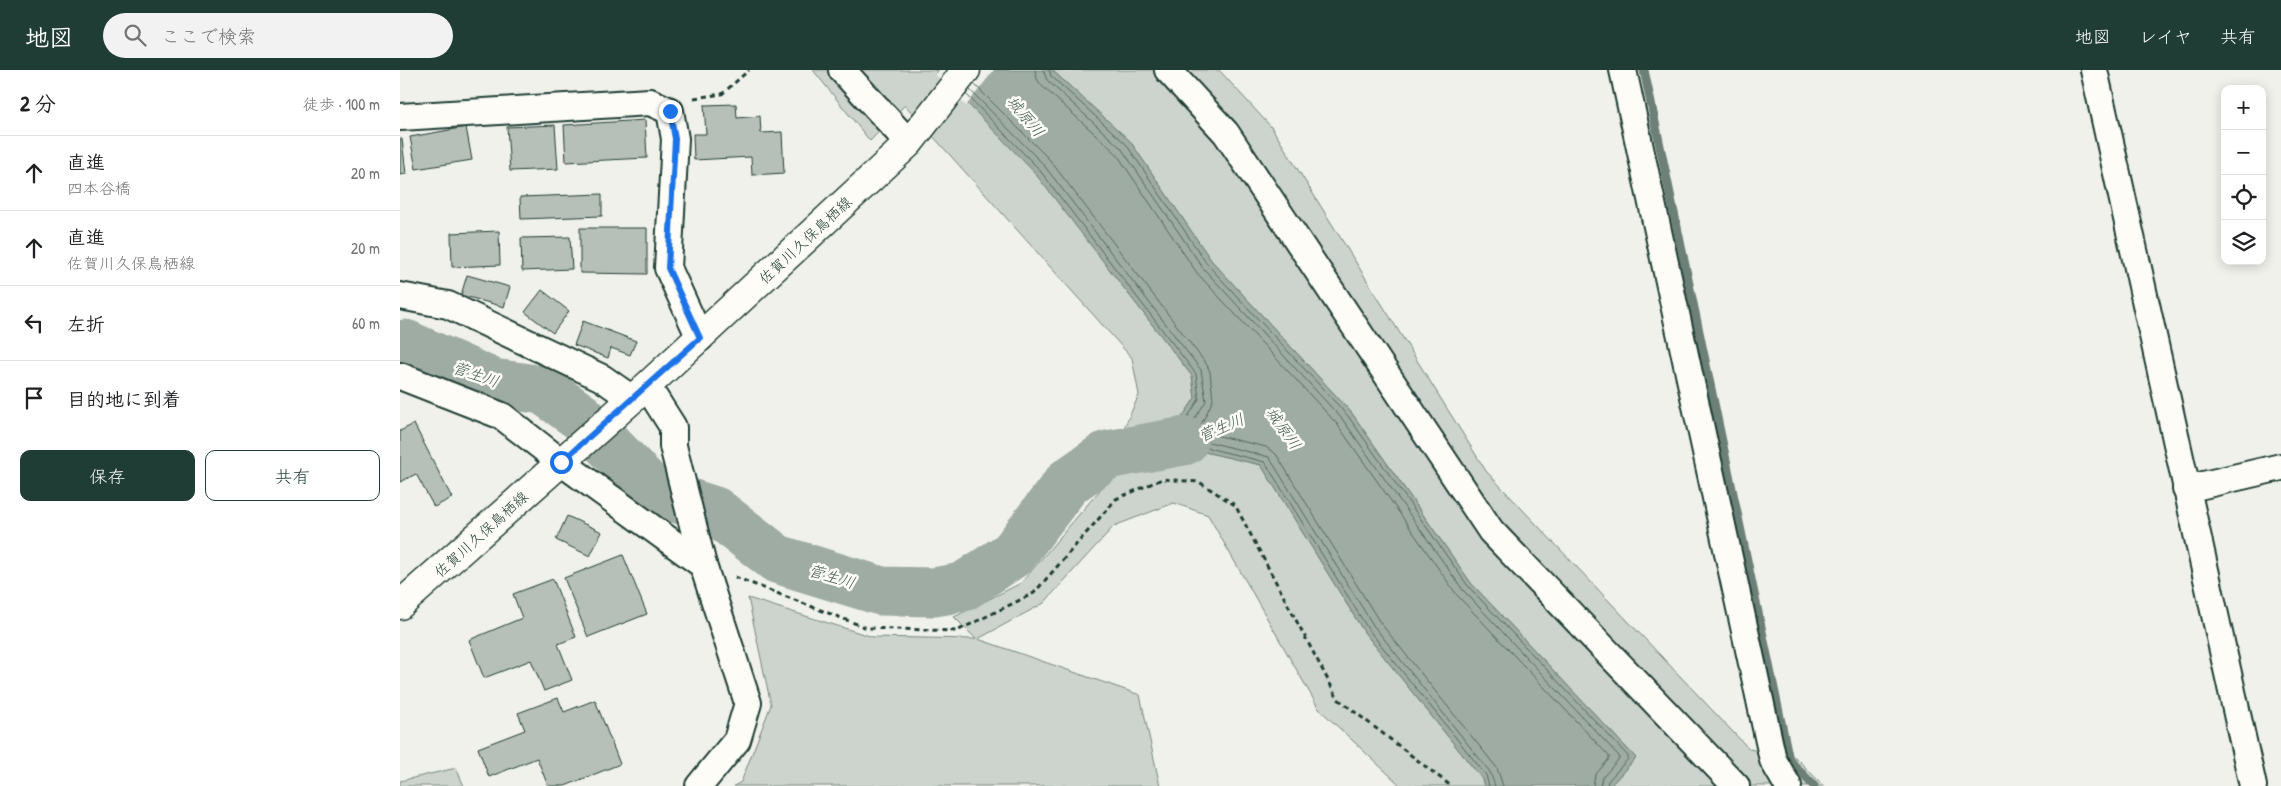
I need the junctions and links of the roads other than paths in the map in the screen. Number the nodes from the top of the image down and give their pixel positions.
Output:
1 (842, 70) edge
2 (966, 70) edge
3 (1168, 70) edge
4 (1623, 70) edge
5 (2094, 70) edge
6 (400, 117) edge
7 (909, 143) junction
8 (400, 296) edge
9 (700, 338) junction
10 (400, 376) edge
11 (640, 392) junction
12 (561, 462) junction
13 (2281, 467) edge
14 (2186, 488) junction
15 (703, 565) junction
16 (400, 605) edge
17 (699, 786) edge
18 (1736, 786) edge
19 (1788, 786) edge
20 (2253, 786) edge

1 - 7 street
2 - 7 main road, 佐賀川久保鳥栖線
3 - 18 street
4 - 19 street
5 - 14 street
6 - 9 street
7 - 9 main road, 佐賀川久保鳥栖線
8 - 11 street
9 - 11 main road, 佐賀川久保鳥栖線
10 - 12 street
11 - 12 main road, 佐賀川久保鳥栖線
11 - 15 street
12 - 15 street
12 - 16 main road, 佐賀川久保鳥栖線
13 - 14 street
14 - 20 street
15 - 17 street

